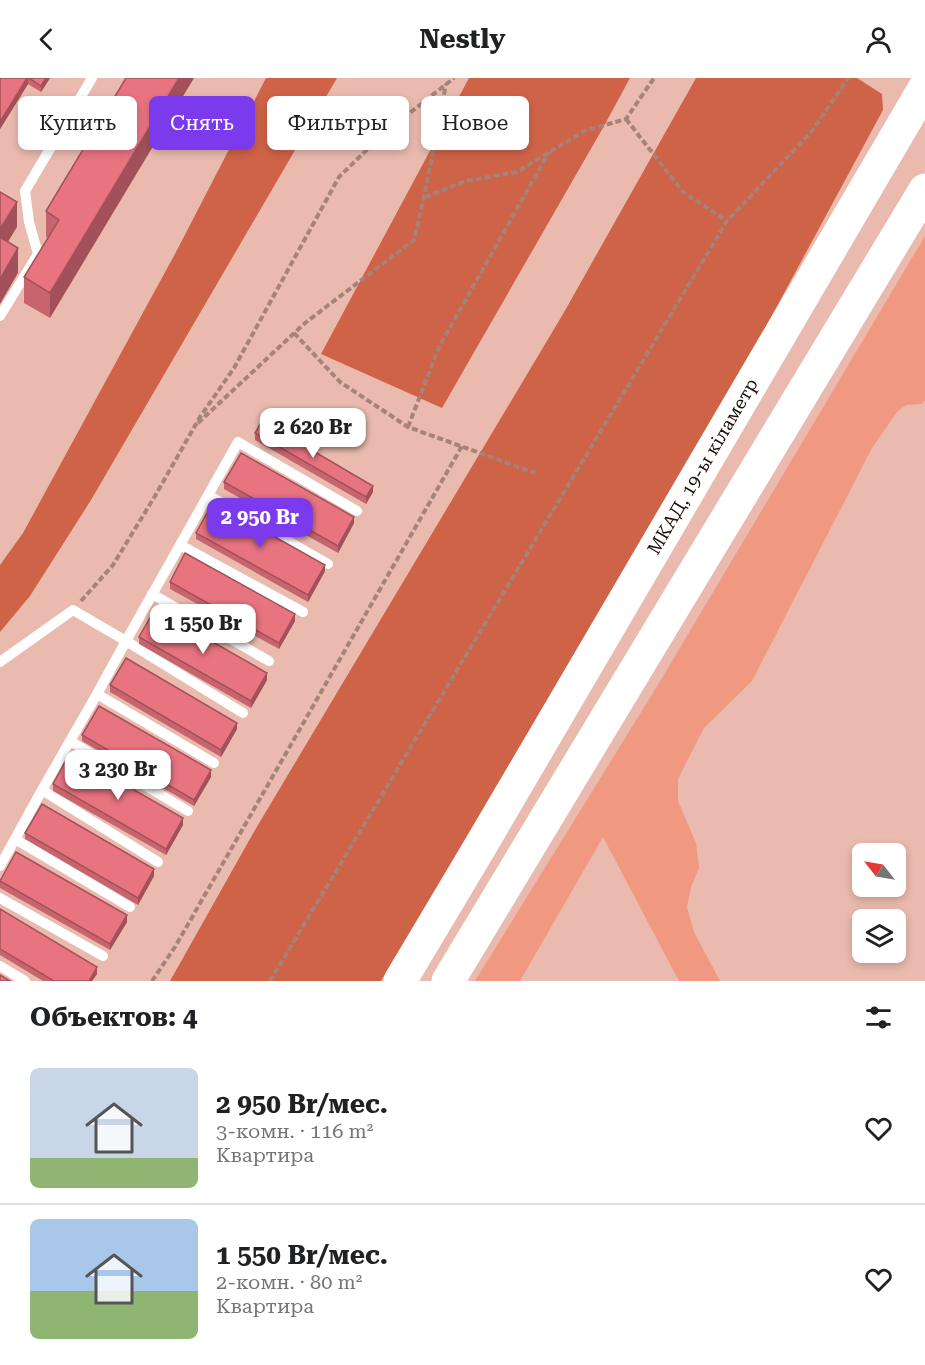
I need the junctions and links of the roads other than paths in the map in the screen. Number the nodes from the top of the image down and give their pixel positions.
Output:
1 (92, 78) edge
2 (921, 93) edge
3 (925, 190) edge
4 (0, 316) edge
5 (208, 495) junction
6 (357, 511) dead end
7 (180, 545) junction
8 (328, 564) dead end
9 (152, 594) junction
10 (303, 612) dead end
11 (126, 641) junction
12 (269, 661) dead end
13 (0, 662) edge
14 (97, 694) junction
15 (243, 713) dead end
16 (70, 741) junction
17 (214, 763) dead end
18 (42, 790) junction
19 (188, 811) dead end
20 (15, 839) junction
21 (158, 862) dead end
22 (0, 866) edge
23 (0, 898) edge
24 (130, 907) dead end
25 (103, 957) dead end
26 (0, 966) edge
27 (25, 981) edge
28 (399, 981) edge
29 (448, 981) edge

1 - 4 lane
2 - 28 highway, МКАД, 19-ы кіламетр
3 - 29 highway
5 - 6 lane
5 - 7 lane
5 - 8 lane
7 - 9 lane
7 - 10 lane
9 - 11 lane
9 - 12 lane
11 - 13 lane
11 - 14 lane
11 - 15 lane
14 - 16 lane
14 - 17 lane
16 - 18 lane
16 - 19 lane
18 - 20 lane
18 - 21 lane
20 - 22 lane
20 - 24 lane
23 - 25 lane
26 - 27 lane

